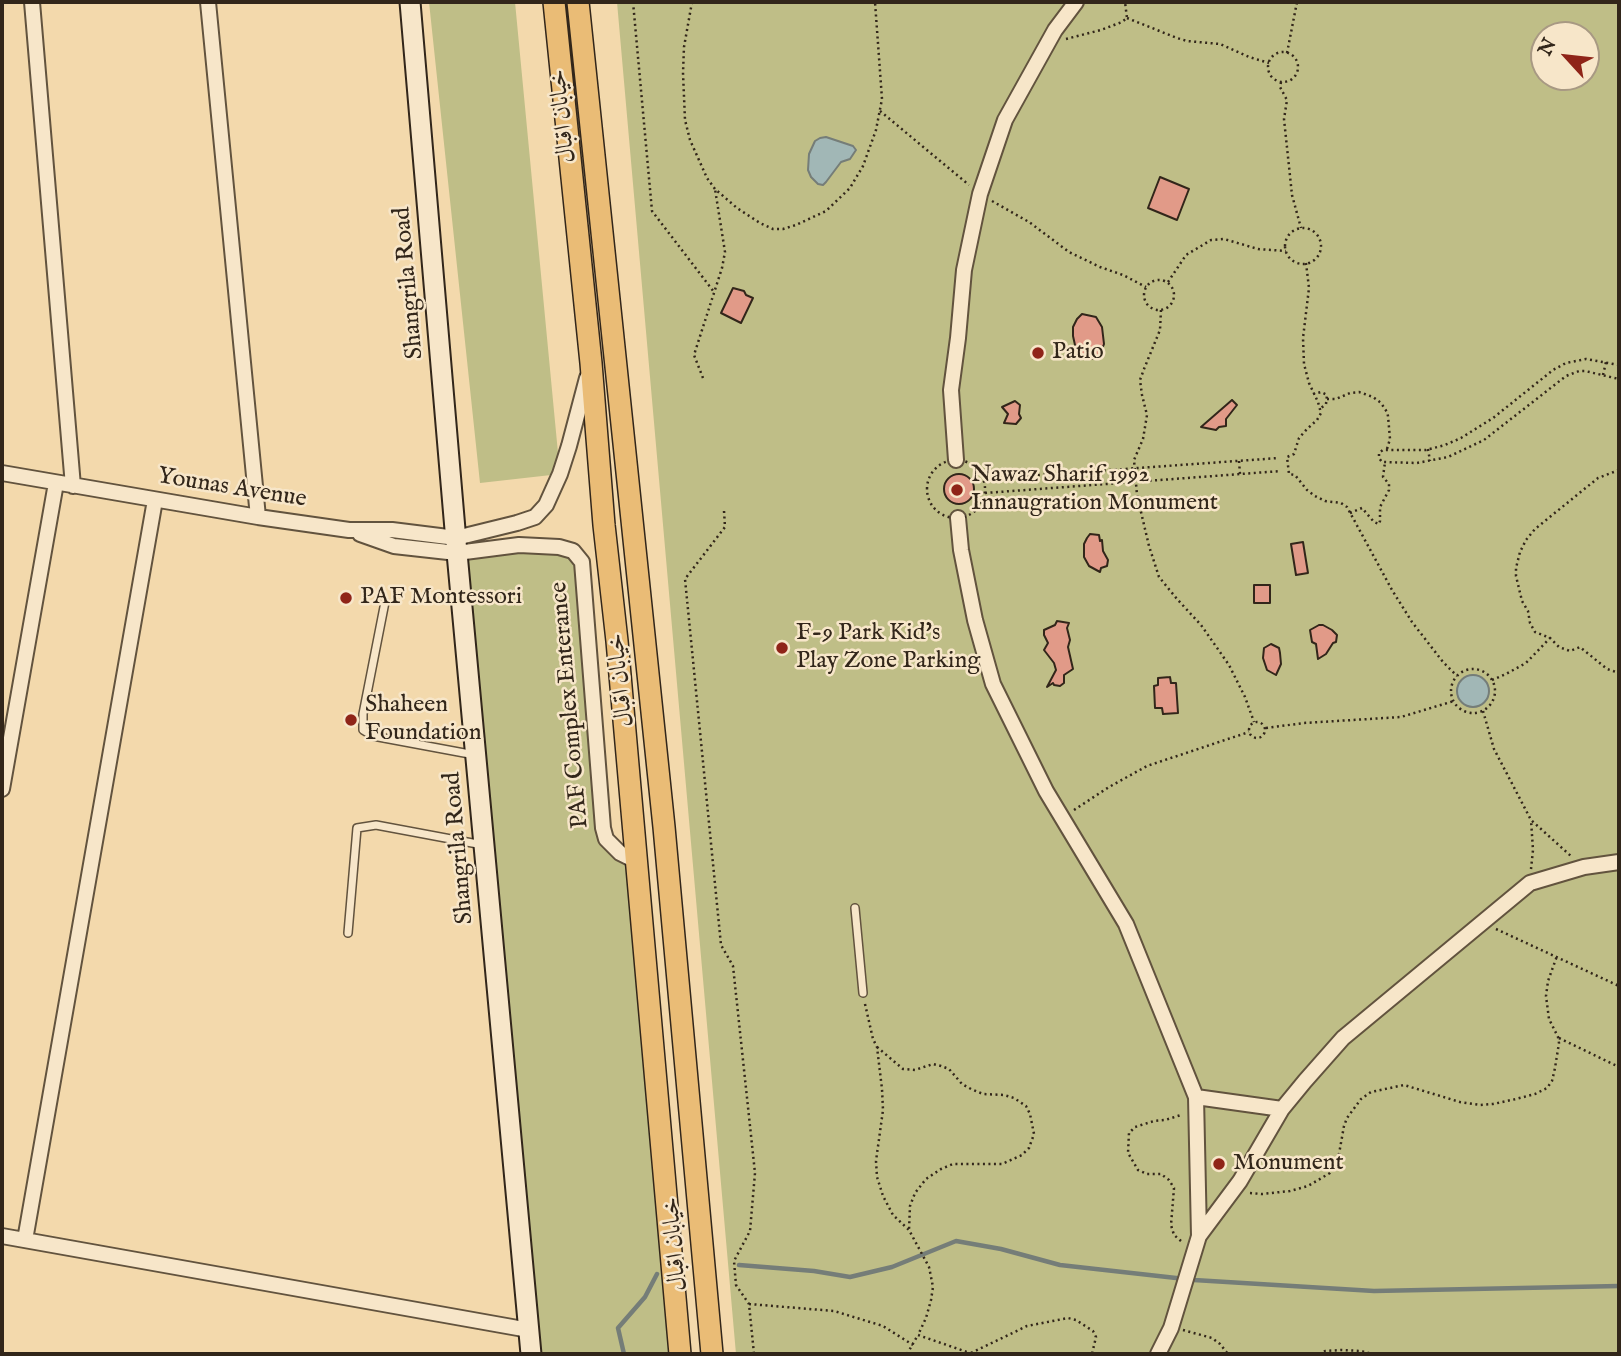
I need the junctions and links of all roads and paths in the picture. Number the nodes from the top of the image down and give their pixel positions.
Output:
1 (32, 2) edge
2 (208, 2) edge
3 (410, 2) edge
4 (542, 2) edge
5 (632, 2) edge
6 (692, 2) edge
7 (875, 2) edge
8 (1076, 2) edge
9 (1125, 2) edge
10 (1297, 2) edge
11 (581, 7) edge
12 (555, 12) edge
13 (1127, 18) junction
14 (1049, 42) junction
15 (1287, 53) junction
16 (1269, 63) junction
17 (1281, 82) junction
18 (880, 111) junction
19 (715, 189) junction
20 (980, 194) junction
21 (1301, 228) junction
22 (1286, 251) junction
23 (1307, 263) junction
24 (1168, 282) junction
25 (1146, 287) junction
26 (714, 292) junction
27 (1161, 310) junction
28 (1606, 362) junction
29 (591, 363) junction
30 (1619, 365) edge
31 (1603, 375) junction
32 (703, 378) dead end
33 (1619, 379) edge
34 (1313, 394) junction
35 (1327, 399) junction
36 (1321, 408) junction
37 (1387, 449) junction
38 (1428, 449) junction
39 (1279, 458) dead end
40 (957, 460) junction
41 (1239, 461) junction
42 (1430, 461) junction
43 (1384, 462) junction
44 (1133, 468) junction
45 (1619, 470) edge
46 (1281, 471) dead end
47 (2, 473) edge
48 (1240, 474) junction
49 (983, 479) junction
50 (1135, 482) junction
51 (56, 483) junction
52 (73, 486) junction
53 (985, 493) junction
54 (155, 500) junction
55 (723, 511) dead end
56 (1350, 513) junction
57 (258, 517) junction
58 (958, 519) junction
59 (349, 530) joint
60 (456, 546) junction
61 (385, 602) dead end
62 (1550, 638) junction
63 (1619, 670) edge
64 (1457, 676) junction
65 (1492, 680) junction
66 (1454, 701) junction
67 (1483, 711) junction
68 (1254, 722) junction
69 (1266, 729) junction
70 (1249, 732) junction
71 (475, 755) junction
72 (2, 789) edge
73 (1062, 816) junction
74 (1531, 820) junction
75 (484, 846) junction
76 (636, 862) junction
77 (1619, 862) edge
78 (1584, 867) junction
79 (1530, 883) junction
80 (855, 908) dead end
81 (1483, 923) junction
82 (348, 933) dead end
83 (1557, 957) junction
84 (1619, 986) edge
85 (863, 993) joint
86 (1558, 1037) junction
87 (877, 1047) junction
88 (1619, 1067) edge
89 (1196, 1102) junction
90 (1282, 1109) junction
91 (1233, 1190) junction
92 (909, 1230) junction
93 (2, 1236) edge
94 (1199, 1236) junction
95 (25, 1240) junction
96 (1194, 1253) junction
97 (749, 1304) junction
98 (1174, 1321) junction
99 (529, 1330) junction
100 (918, 1335) junction
101 (913, 1345) junction
102 (531, 1354) edge
103 (680, 1354) edge
104 (712, 1354) edge
105 (754, 1354) edge
106 (907, 1354) edge
107 (972, 1354) edge
108 (1093, 1354) edge
109 (1158, 1354) edge
110 (1228, 1354) edge
111 (1319, 1354) edge
112 (1372, 1354) edge

1 - 52 street
2 - 57 street
3 - 60 street, Shangrila Road
4 - 12 main road
5 - 26 path
6 - 19 path
7 - 18 path
8 - 14 street
9 - 13 path
10 - 15 path
11 - 104 main road, خیابان اقبال
12 - 29 main road, خیابان اقبال
13 - 14 path
13 - 16 path
14 - 20 street
15 - 16 path
15 - 17 path
16 - 17 path
17 - 21 path
18 - 19 path
18 - 20 path
19 - 26 path
20 - 25 path
20 - 40 street
21 - 22 path
21 - 23 path
22 - 23 path
22 - 24 path
23 - 34 path
24 - 25 path
24 - 27 path
25 - 27 path
26 - 32 path
27 - 44 path
28 - 30 path
28 - 31 path
28 - 38 path
29 - 60 street
29 - 76 main road, خیابان اقبال
31 - 33 path
31 - 42 path
34 - 35 path
34 - 36 path
35 - 36 path
35 - 37 path
36 - 56 path
37 - 38 path
37 - 43 path
38 - 42 path
39 - 41 path
40 - 49 path
40 - 58 path
41 - 44 path
41 - 48 path
42 - 43 path
43 - 56 path
44 - 49 path
44 - 50 path
45 - 62 path
46 - 48 path
47 - 51 street, Younas Avenue
48 - 50 path
49 - 53 path
50 - 53 path
50 - 68 path
51 - 52 street, Younas Avenue
51 - 72 street
52 - 54 street, Younas Avenue
53 - 58 path
54 - 57 street, Younas Avenue
54 - 95 street
55 - 97 path
56 - 64 path
57 - 59 street, Younas Avenue
58 - 73 street
59 - 60 street, PAF Complex Enterance
60 - 71 street, Shangrila Road
60 - 76 street, PAF Complex Enterance
61 - 71 lane
62 - 63 path
62 - 65 path
64 - 65 path
64 - 66 path
65 - 67 path
66 - 67 path
66 - 69 path
67 - 74 path
68 - 69 path
68 - 70 path
69 - 70 path
70 - 73 path
71 - 75 street, Shangrila Road
73 - 89 street
74 - 78 path
74 - 79 path
75 - 82 lane
75 - 99 street, Shangrila Road
76 - 103 main road, خیابان اقبال
77 - 78 street
78 - 79 street
79 - 81 street
80 - 85 lane
81 - 83 path
81 - 90 street
83 - 84 path
83 - 86 path
85 - 87 path
86 - 88 path
86 - 91 path
87 - 92 path
87 - 92 path
89 - 90 street
89 - 94 street
89 - 96 path
90 - 91 street
91 - 94 street
92 - 100 path
93 - 95 street
94 - 96 street
95 - 99 street
96 - 98 street
97 - 101 path
97 - 105 path
98 - 109 street
98 - 110 path
99 - 102 street, Shangrila Road
100 - 101 path
100 - 107 path
101 - 106 path
107 - 108 path
111 - 112 path

